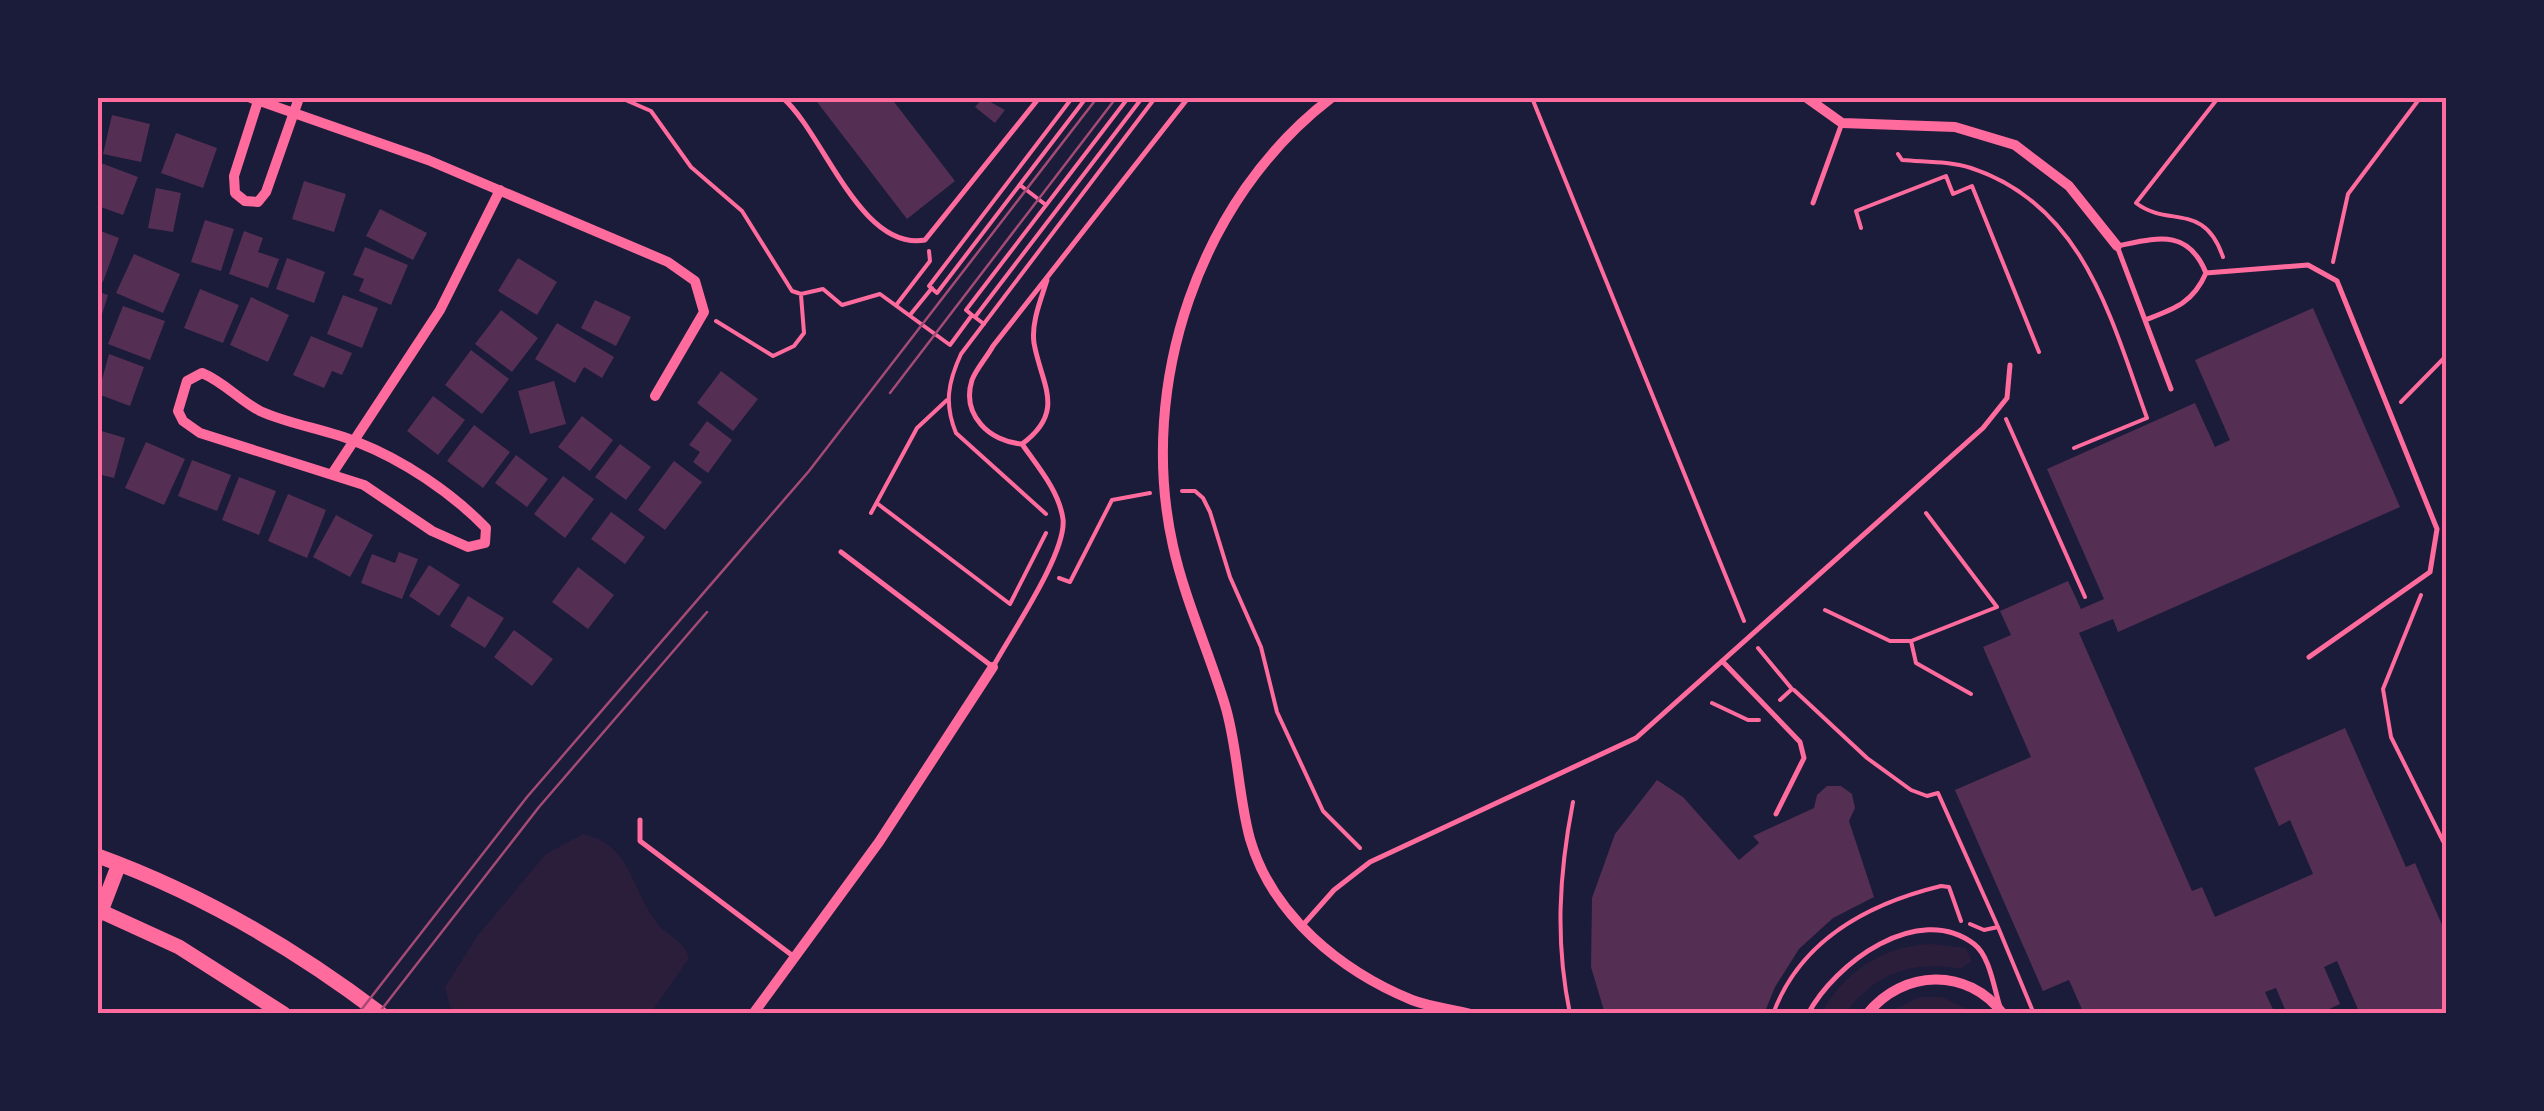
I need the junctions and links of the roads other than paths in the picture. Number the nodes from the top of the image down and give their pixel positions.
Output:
1 (256, 98) edge
2 (299, 98) edge
3 (783, 98) edge
4 (1039, 98) edge
5 (1188, 98) edge
6 (1332, 98) edge
7 (1807, 98) edge
8 (294, 112) junction
9 (1842, 123) junction
10 (500, 190) junction
11 (1813, 202) dead end
12 (2117, 246) junction
13 (2206, 273) junction
14 (1047, 280) junction
15 (2145, 320) junction
16 (2010, 364) dead end
17 (2172, 389) dead end
18 (655, 396) dead end
19 (355, 441) junction
20 (1022, 444) junction
21 (332, 474) junction
22 (841, 552) dead end
23 (2309, 657) dead end
24 (1724, 663) junction
25 (993, 667) junction
26 (1776, 814) dead end
27 (640, 820) dead end
28 (98, 856) edge
29 (119, 864) junction
30 (99, 910) edge
31 (1301, 928) junction
32 (98, 930) edge
33 (795, 958) junction
34 (2002, 1012) edge
35 (284, 1014) edge
36 (381, 1014) edge
37 (753, 1014) edge
38 (1470, 1014) edge
39 (1808, 1014) edge
40 (1867, 1014) edge

1 - 8 street
1 - 8 street
2 - 8 street
3 - 4 lane
5 - 14 lane
6 - 31 street
7 - 9 street
8 - 10 street
9 - 11 lane
9 - 12 street
10 - 18 street
10 - 19 street
12 - 13 lane
12 - 15 lane
13 - 15 lane
13 - 23 lane
14 - 20 lane
14 - 20 lane
15 - 17 lane
16 - 24 lane
19 - 21 street
19 - 21 street
19 - 21 street
20 - 25 lane
22 - 25 lane
24 - 26 lane
24 - 31 lane
25 - 33 street
27 - 33 lane
28 - 29 main road
29 - 30 main road
29 - 36 main road
30 - 32 lane
30 - 35 main road
31 - 38 street
33 - 37 street
34 - 39 lane
34 - 40 street

